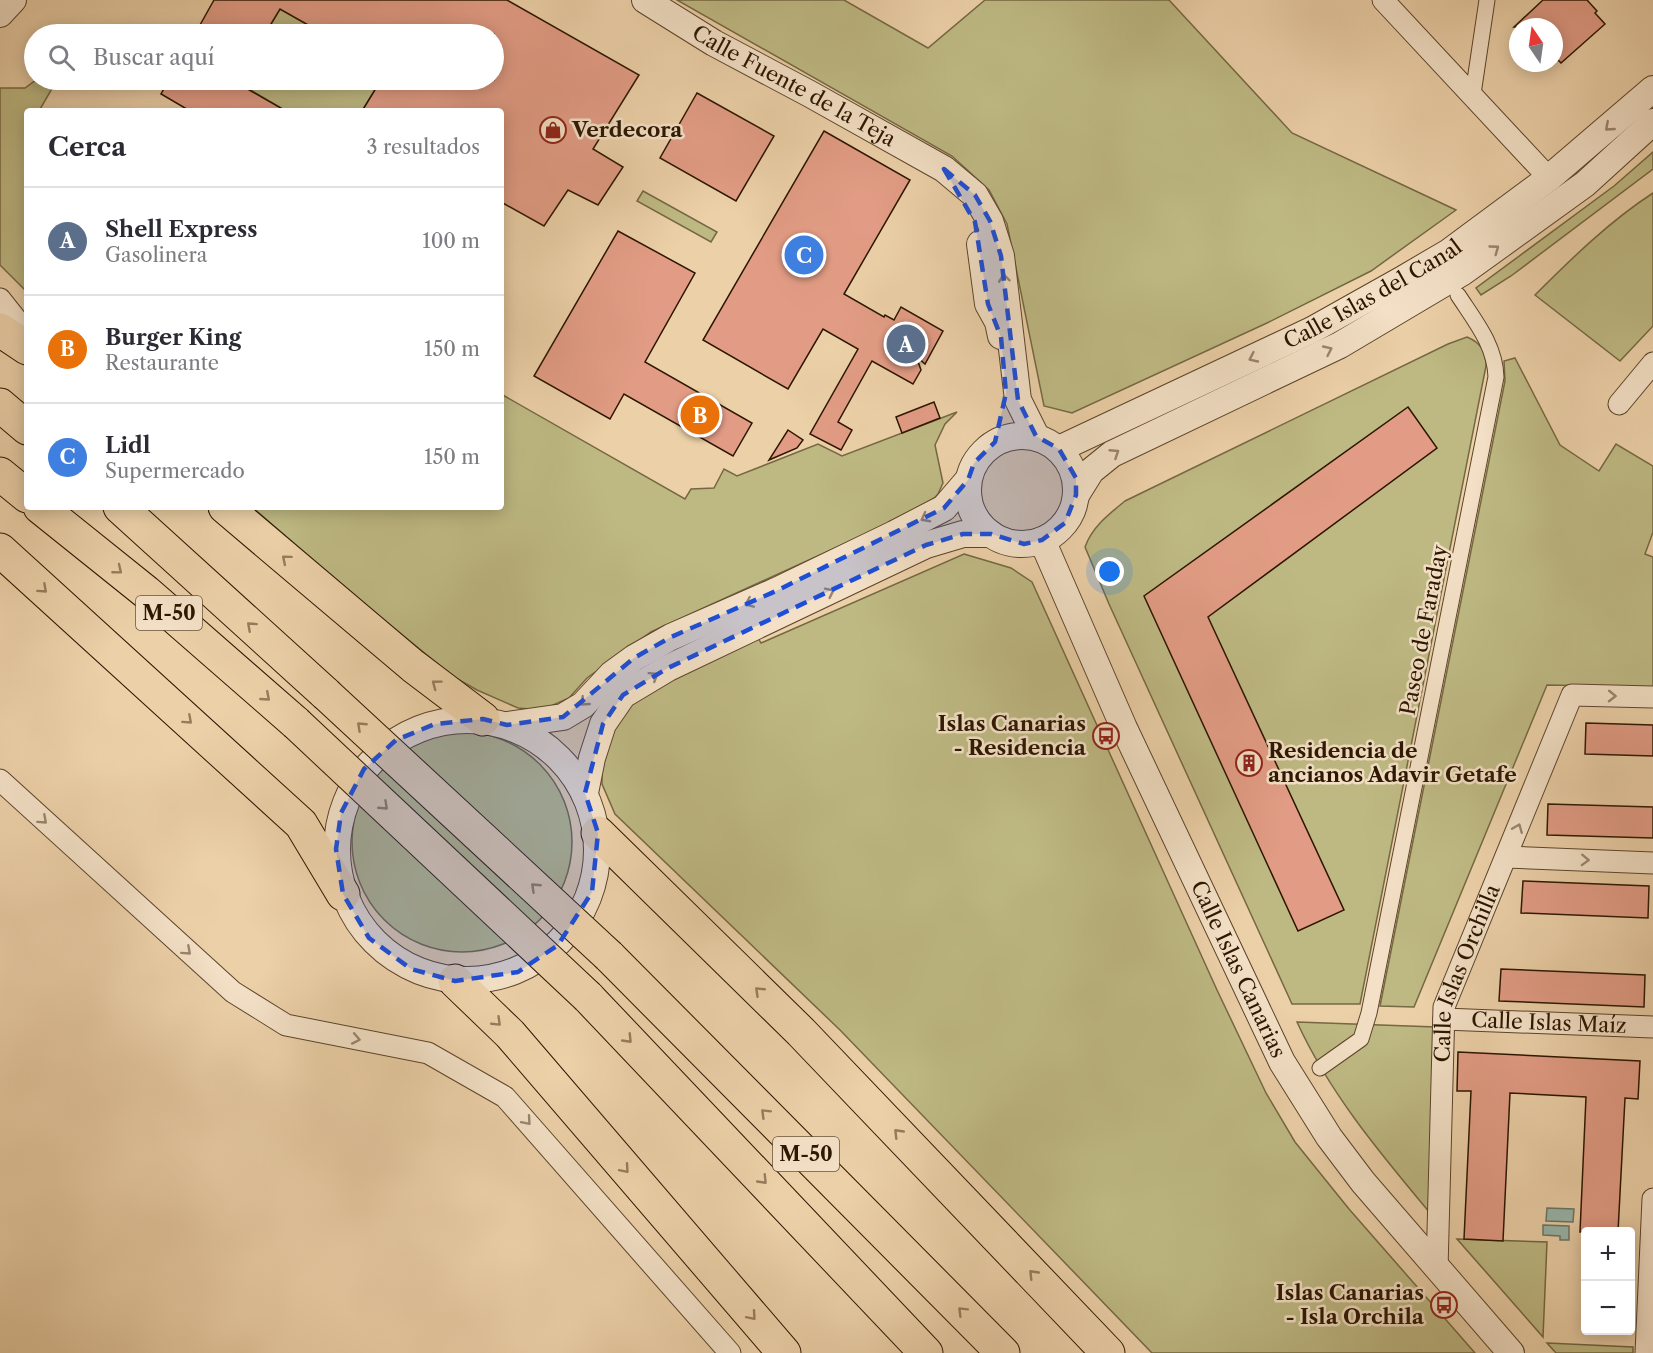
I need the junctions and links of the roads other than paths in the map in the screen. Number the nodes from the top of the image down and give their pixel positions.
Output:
1 (13, 0) edge
2 (645, 0) edge
3 (1383, 0) edge
4 (1488, 0) edge
5 (0, 14) edge
6 (1653, 89) edge
7 (1473, 94) junction
8 (1653, 122) edge
9 (944, 169) junction
10 (1549, 178) junction
11 (1458, 295) dead end
12 (0, 299) edge
13 (24, 329) edge
14 (0, 330) edge
15 (24, 346) edge
16 (1653, 363) edge
17 (1619, 404) dead end
18 (0, 405) edge
19 (24, 425) edge
20 (1036, 436) junction
21 (995, 442) junction
22 (1059, 449) junction
23 (0, 474) edge
24 (968, 480) junction
25 (24, 494) edge
26 (1076, 495) junction
27 (44, 510) edge
28 (123, 510) edge
29 (229, 510) edge
30 (991, 534) junction
31 (1042, 540) junction
32 (0, 550) edge
33 (1653, 697) edge
34 (495, 722) junction
35 (0, 780) edge
36 (585, 793) junction
37 (598, 833) junction
38 (1506, 857) junction
39 (1653, 863) edge
40 (343, 894) junction
41 (455, 981) junction
42 (1444, 1019) junction
43 (1653, 1027) edge
44 (1320, 1068) dead end
45 (1653, 1199) edge
46 (1437, 1269) junction
47 (1073, 1316) junction
48 (730, 1353) edge
49 (784, 1353) edge
50 (926, 1353) edge
51 (1003, 1353) edge
52 (1102, 1353) edge
53 (1108, 1353) edge
54 (1511, 1353) edge
55 (1647, 1353) edge

1 - 5 street
2 - 9 street, Calle Fuente de la Teja
3 - 7 street
4 - 7 street
6 -> 10 street, Calle Islas del Canal
7 - 10 street
26 -> 8 street, Calle Islas del Canal
20 -> 9 street, Calle Fuente de la Teja
9 - 21 street, Calle Fuente de la Teja
10 -> 22 street, Calle Islas del Canal
11 - 44 street, Paseo de Faraday
12 - 13 street
14 - 15 highway
16 - 17 street
18 - 19 highway
20 - 21 street
20 - 22 street
21 - 24 street
22 - 26 street
23 - 25 highway
24 - 30 street
24 -> 34 street
26 - 31 street
27 -> 50 highway, M-50, bridge
51 -> 28 highway, M-50, bridge
34 -> 29 highway
30 - 31 street
36 -> 30 street
31 - 46 street, Calle Islas Canarias
32 -> 40 highway
38 -> 33 street, Calle Islas Orchilla
34 - 36 street
34 - 40 street
35 -> 48 street
36 - 37 street
37 - 41 street
47 -> 37 highway
38 -> 39 street
38 - 42 street, Calle Islas Orchilla
40 - 41 street
41 -> 49 highway
42 - 43 street, Calle Islas Maíz
42 - 46 street, Calle Islas Orchilla
45 - 55 street
46 - 54 street, Calle Islas Canarias
47 - 52 highway
47 - 53 highway

